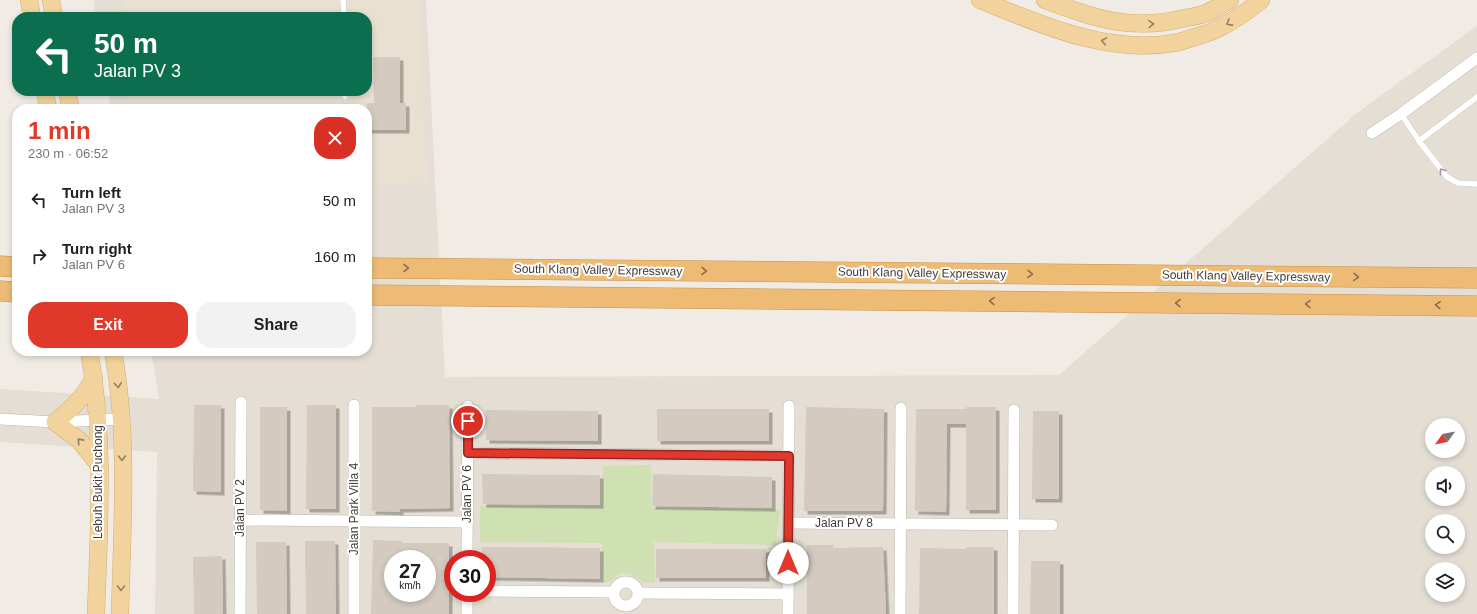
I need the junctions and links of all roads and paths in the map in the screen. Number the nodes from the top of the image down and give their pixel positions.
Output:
1 (29, 0) edge
2 (51, 0) edge
3 (344, 0) edge
4 (980, 0) edge
5 (1045, 0) edge
6 (1230, 0) edge
7 (1261, 0) edge
8 (31, 12) edge
9 (53, 12) edge
10 (344, 12) edge
11 (1477, 58) edge
12 (1477, 97) edge
13 (1401, 114) junction
14 (1372, 133) dead end
15 (1419, 141) junction
16 (1477, 184) edge
17 (0, 266) edge
18 (12, 267) edge
19 (372, 268) edge
20 (1477, 278) edge
21 (0, 291) edge
22 (12, 292) edge
23 (372, 295) edge
24 (1477, 306) edge
25 (91, 356) edge
26 (114, 356) edge
27 (94, 378) junction
28 (241, 402) dead end
29 (354, 405) dead end
30 (468, 406) dead end
31 (789, 406) dead end
32 (901, 408) dead end
33 (1014, 410) dead end
34 (0, 419) edge
35 (122, 419) junction
36 (99, 421) junction
37 (55, 422) junction
38 (468, 453) junction
39 (789, 456) junction
40 (100, 466) junction
41 (240, 520) junction
42 (354, 521) junction
43 (467, 522) junction
44 (789, 523) junction
45 (900, 524) junction
46 (1014, 525) junction
47 (1052, 525) dead end
48 (467, 550) edge
49 (496, 591) edge
50 (614, 592) junction
51 (639, 593) junction
52 (788, 594) junction
53 (467, 602) edge
54 (625, 610) edge
55 (96, 614) edge
56 (120, 614) edge
57 (240, 614) edge
58 (354, 614) edge
59 (467, 614) edge
60 (788, 614) edge
61 (900, 614) edge
62 (1013, 614) edge

1 - 8 main road
2 - 9 main road
3 - 10 lane
7 -> 4 main road
5 -> 6 main road
11 - 13 street
12 - 15 lane
13 - 14 street
13 - 15 lane
16 -> 15 lane
17 - 18 highway
19 -> 20 highway, South Klang Valley Expressway
21 - 22 highway
24 -> 23 highway
25 - 27 main road, Lebuh Bukit Puchong
26 -> 35 main road, Lebuh Bukit Puchong
27 - 36 main road, Lebuh Bukit Puchong
27 - 37 main road
28 - 41 street, Jalan PV 2
29 - 42 street, Jalan Park Villa 4
30 - 38 street, Jalan PV 6
31 - 39 street
32 - 45 street
33 - 46 street
34 - 37 street
35 - 36 street
35 -> 56 main road, Lebuh Bukit Puchong
36 - 37 street
36 - 40 main road, Lebuh Bukit Puchong
40 -> 37 main road
38 - 39 street
38 - 43 street, Jalan PV 6
39 - 44 street
40 - 55 main road, Lebuh Bukit Puchong
41 - 42 street
41 - 57 street, Jalan PV 2
42 - 43 street
42 - 58 street, Jalan Park Villa 4
43 - 48 street, Jalan PV 6
44 - 45 street, Jalan PV 8
44 - 52 street
45 - 46 street, Jalan PV 8
45 - 61 street
46 - 47 street, Jalan PV 8
46 - 62 street
49 - 50 street
50 - 51 street
50 - 54 street
51 - 52 street
51 - 54 street
52 - 60 street
53 - 59 street

